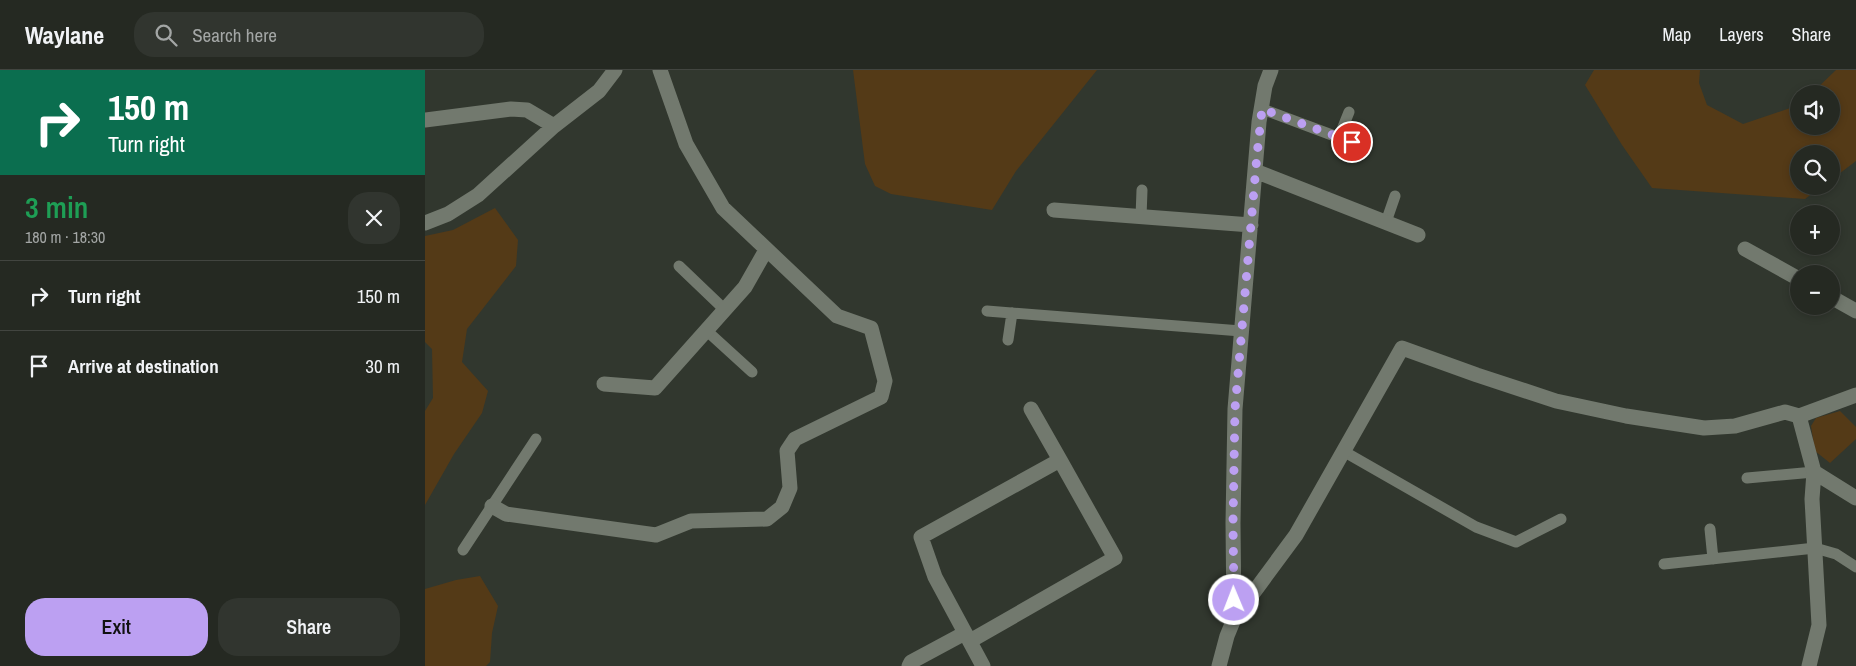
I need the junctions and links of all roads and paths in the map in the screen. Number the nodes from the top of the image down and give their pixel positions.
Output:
1 (615, 70) edge
2 (659, 70) edge
3 (1271, 70) edge
4 (1262, 109) junction
5 (1349, 112) dead end
6 (425, 120) edge
7 (554, 126) junction
8 (1339, 137) junction
9 (1364, 146) dead end
10 (1255, 171) junction
11 (1143, 190) dead end
12 (1395, 196) dead end
13 (1054, 210) dead end
14 (1141, 217) junction
15 (1386, 222) junction
16 (425, 223) edge
17 (1251, 225) junction
18 (1418, 235) dead end
19 (1745, 248) dead end
20 (767, 250) junction
21 (679, 266) dead end
22 (1790, 274) edge
23 (1840, 302) edge
24 (725, 310) junction
25 (987, 311) dead end
26 (1856, 311) edge
27 (1012, 313) junction
28 (1241, 330) junction
29 (707, 331) junction
30 (1008, 340) dead end
31 (752, 372) dead end
32 (604, 384) dead end
33 (1856, 396) edge
34 (1031, 409) dead end
35 (1799, 416) junction
36 (536, 439) dead end
37 (1343, 451) junction
38 (1060, 460) junction
39 (1814, 472) junction
40 (1747, 478) dead end
41 (1856, 498) edge
42 (491, 506) junction
43 (1561, 519) dead end
44 (1710, 529) dead end
45 (1815, 548) junction
46 (463, 550) dead end
47 (1713, 559) junction
48 (1664, 564) dead end
49 (1856, 567) edge
50 (1234, 619) junction
51 (967, 637) junction
52 (909, 666) edge
53 (983, 666) edge
54 (1219, 666) edge
55 (1809, 666) edge

1 - 7 street
2 - 20 street
3 - 4 street
4 - 8 lane
4 - 10 street
5 - 8 lane
6 - 7 street
7 - 16 street
8 - 9 lane
10 - 15 street
10 - 17 street
11 - 14 lane
12 - 15 lane
13 - 14 street
14 - 17 street
15 - 18 street
17 - 28 street
19 - 22 street
20 - 24 street
20 - 42 street
21 - 24 lane
23 - 26 street
24 - 29 street
25 - 27 lane
27 - 28 lane
27 - 30 lane
28 - 50 street
29 - 31 lane
29 - 32 street
33 - 35 street
34 - 38 street
35 - 37 street
35 - 39 street
36 - 42 lane
37 - 43 lane
37 - 50 street
38 - 51 street
38 - 51 street
39 - 40 lane
39 - 41 street
39 - 45 street
42 - 46 lane
44 - 47 lane
45 - 47 lane
45 - 49 lane
45 - 55 street
47 - 48 lane
50 - 54 street
51 - 52 street
51 - 53 street

